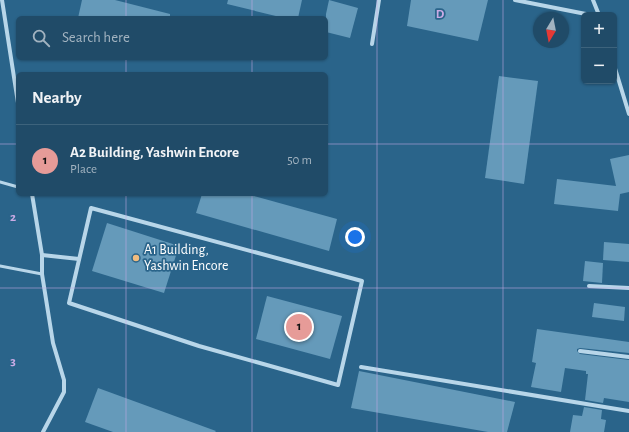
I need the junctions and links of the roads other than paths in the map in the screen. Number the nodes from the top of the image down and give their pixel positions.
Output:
1 (2, 0) edge
2 (379, 0) edge
3 (515, 0) edge
4 (593, 0) edge
5 (598, 12) edge
6 (581, 13) edge
7 (372, 44) dead end
8 (617, 75) edge
9 (16, 90) edge
10 (629, 114) edge
11 (0, 182) edge
12 (16, 186) edge
13 (32, 196) edge
14 (42, 255) junction
15 (79, 259) junction
16 (0, 266) edge
17 (42, 274) junction
18 (589, 286) dead end
19 (629, 288) edge
20 (580, 350) dead end
21 (629, 357) edge
22 (361, 367) dead end
23 (629, 411) edge
24 (43, 432) edge

1 - 9 street
2 - 7 street
3 - 6 street
4 - 5 street
8 - 10 street
11 - 12 lane
13 - 14 street
14 - 15 street
14 - 17 street
15 - 15 street
16 - 17 lane
17 - 24 street
18 - 19 street
20 - 21 street
22 - 23 street

